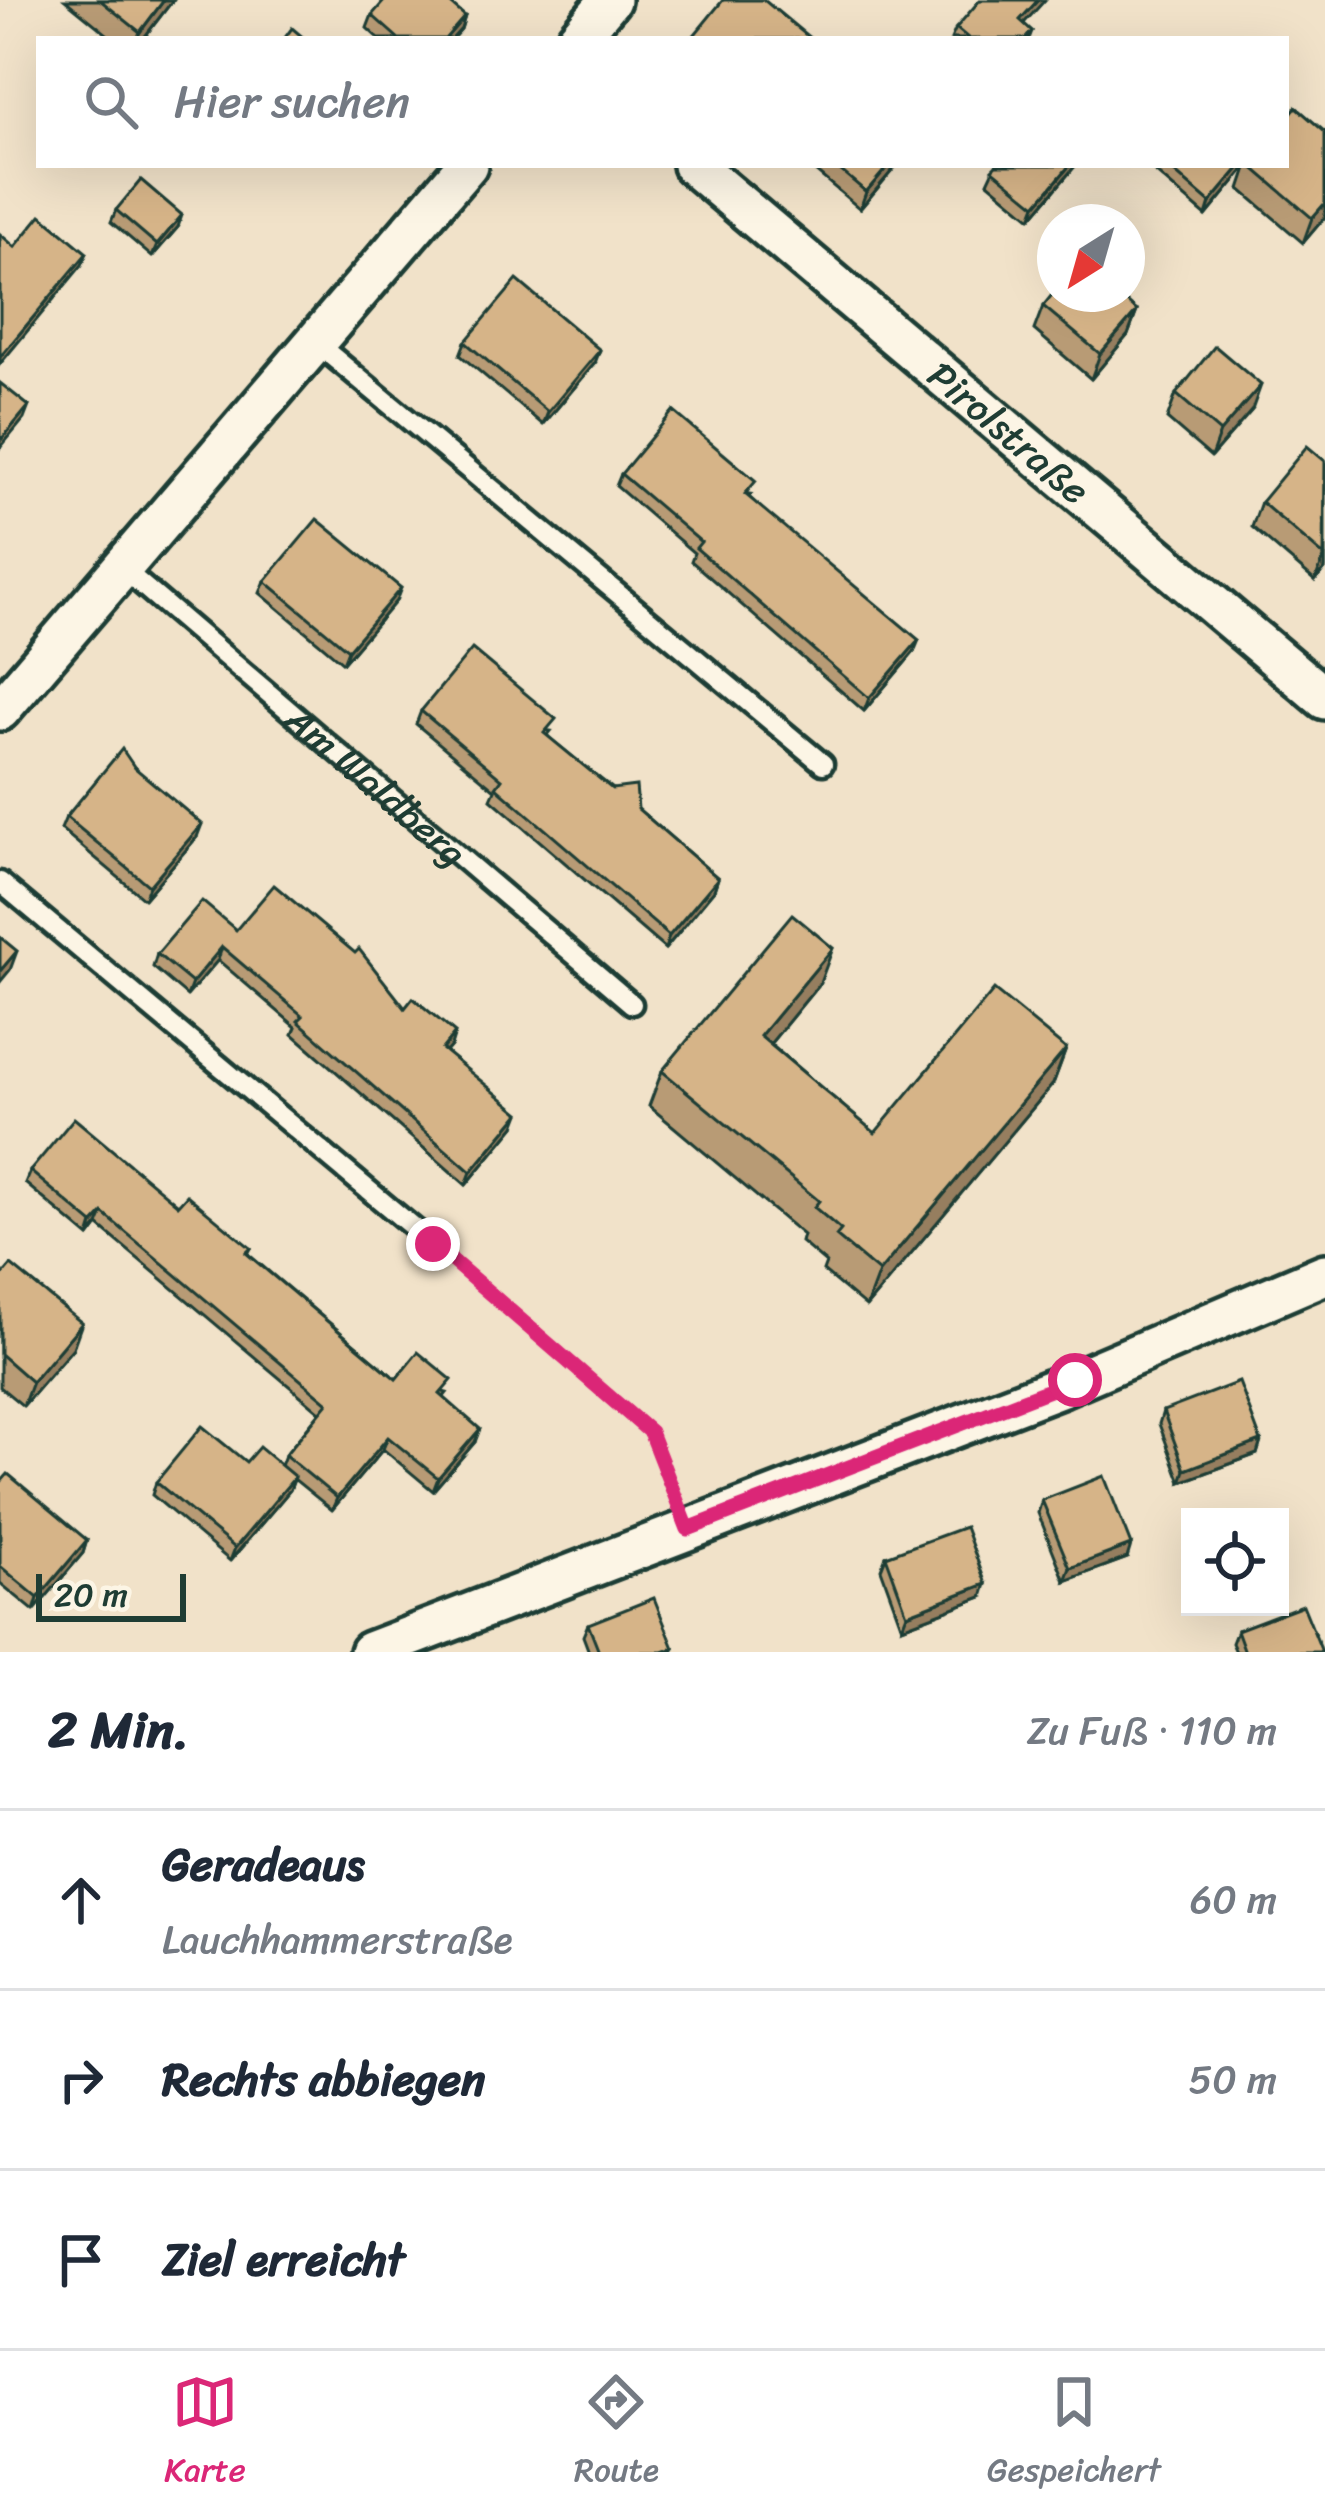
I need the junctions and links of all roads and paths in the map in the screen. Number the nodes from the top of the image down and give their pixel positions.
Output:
1 (464, 168) edge
2 (697, 168) edge
3 (314, 341) junction
4 (121, 567) junction
5 (1325, 699) edge
6 (0, 710) edge
7 (824, 764) dead end
8 (0, 882) edge
9 (632, 1004) dead end
10 (433, 1244) joint
11 (1325, 1274) edge
12 (688, 1529) junction
13 (370, 1652) edge

1 - 3 street
2 - 5 street, Pirolstraße
3 - 4 street
3 - 7 lane
4 - 6 street
4 - 9 lane, Am Waldberg
8 - 10 lane
10 - 12 path
11 - 12 street
12 - 13 street

